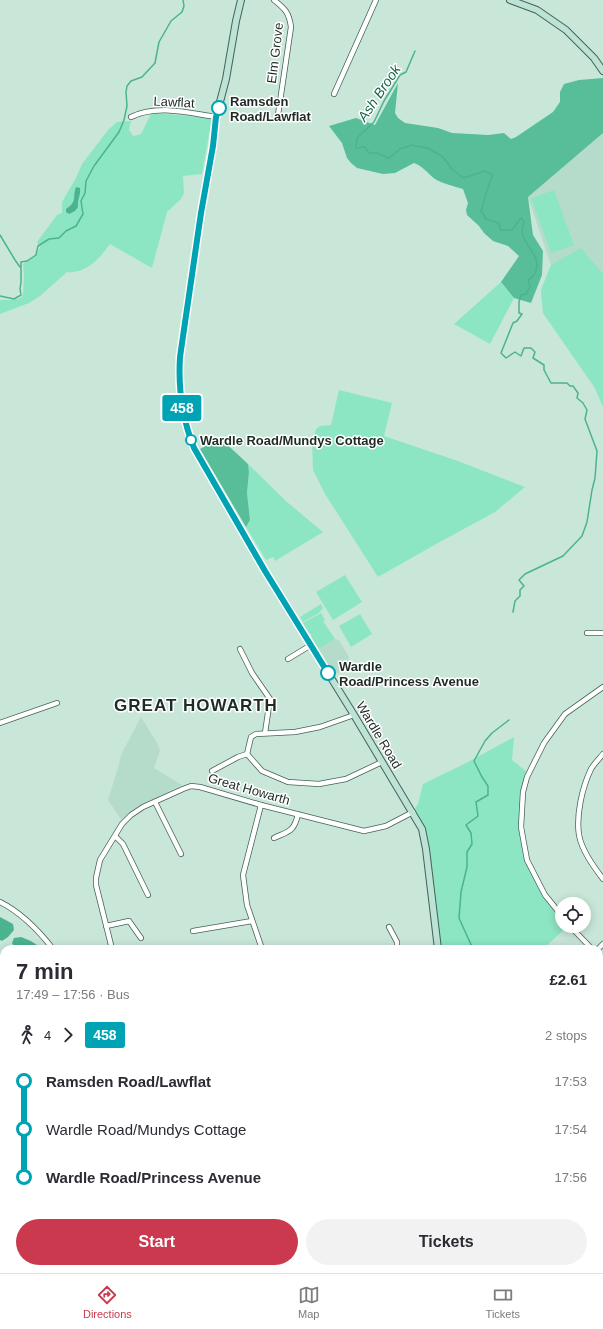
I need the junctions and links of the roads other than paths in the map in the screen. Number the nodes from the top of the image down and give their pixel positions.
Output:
1 (241, 0) edge
2 (274, 0) edge
3 (376, 0) edge
4 (510, 0) edge
5 (603, 71) edge
6 (334, 94) dead end
7 (216, 115) junction
8 (278, 115) dead end
9 (132, 117) dead end
10 (587, 633) dead end
11 (603, 633) edge
12 (311, 645) junction
13 (240, 649) dead end
14 (288, 659) dead end
15 (603, 687) edge
16 (57, 703) dead end
17 (354, 715) junction
18 (0, 723) edge
19 (265, 733) junction
20 (247, 754) junction
21 (603, 754) edge
22 (382, 762) junction
23 (212, 771) dead end
24 (155, 802) junction
25 (261, 805) junction
26 (413, 812) junction
27 (298, 814) junction
28 (115, 836) junction
29 (274, 838) dead end
30 (180, 854) dead end
31 (603, 879) edge
32 (148, 895) dead end
33 (0, 902) edge
34 (555, 907) edge
35 (252, 921) junction
36 (106, 926) junction
37 (389, 928) dead end
38 (193, 931) dead end
39 (576, 933) edge
40 (141, 938) dead end
41 (50, 945) edge
42 (111, 945) edge
43 (261, 945) edge
44 (396, 945) edge
45 (438, 945) edge
46 (586, 945) edge

1 - 7 street, Wardle Road
2 - 8 street, Elm Grove
3 - 6 street
4 - 5 street
7 - 9 street, Lawflat
7 - 12 street, Wardle Road
10 - 11 street
12 - 14 street
12 - 17 street, Wardle Road
13 - 19 street
15 - 34 street
16 - 18 street
17 - 19 street
17 - 22 street, Wardle Road
19 - 20 street
20 - 22 street
20 - 23 street
21 - 31 street
22 - 26 street, Wardle Road
24 - 25 street, Great Howarth
24 - 28 street, Great Howarth
24 - 30 street
25 - 27 street, Great Howarth
25 - 35 street
26 - 27 street, Great Howarth
26 - 45 street, Wardle Road
27 - 29 street
28 - 32 street
28 - 36 street, Great Howarth
33 - 41 street
35 - 38 street
35 - 43 street
36 - 40 street
36 - 42 street, Great Howarth
37 - 44 street
39 - 46 street

